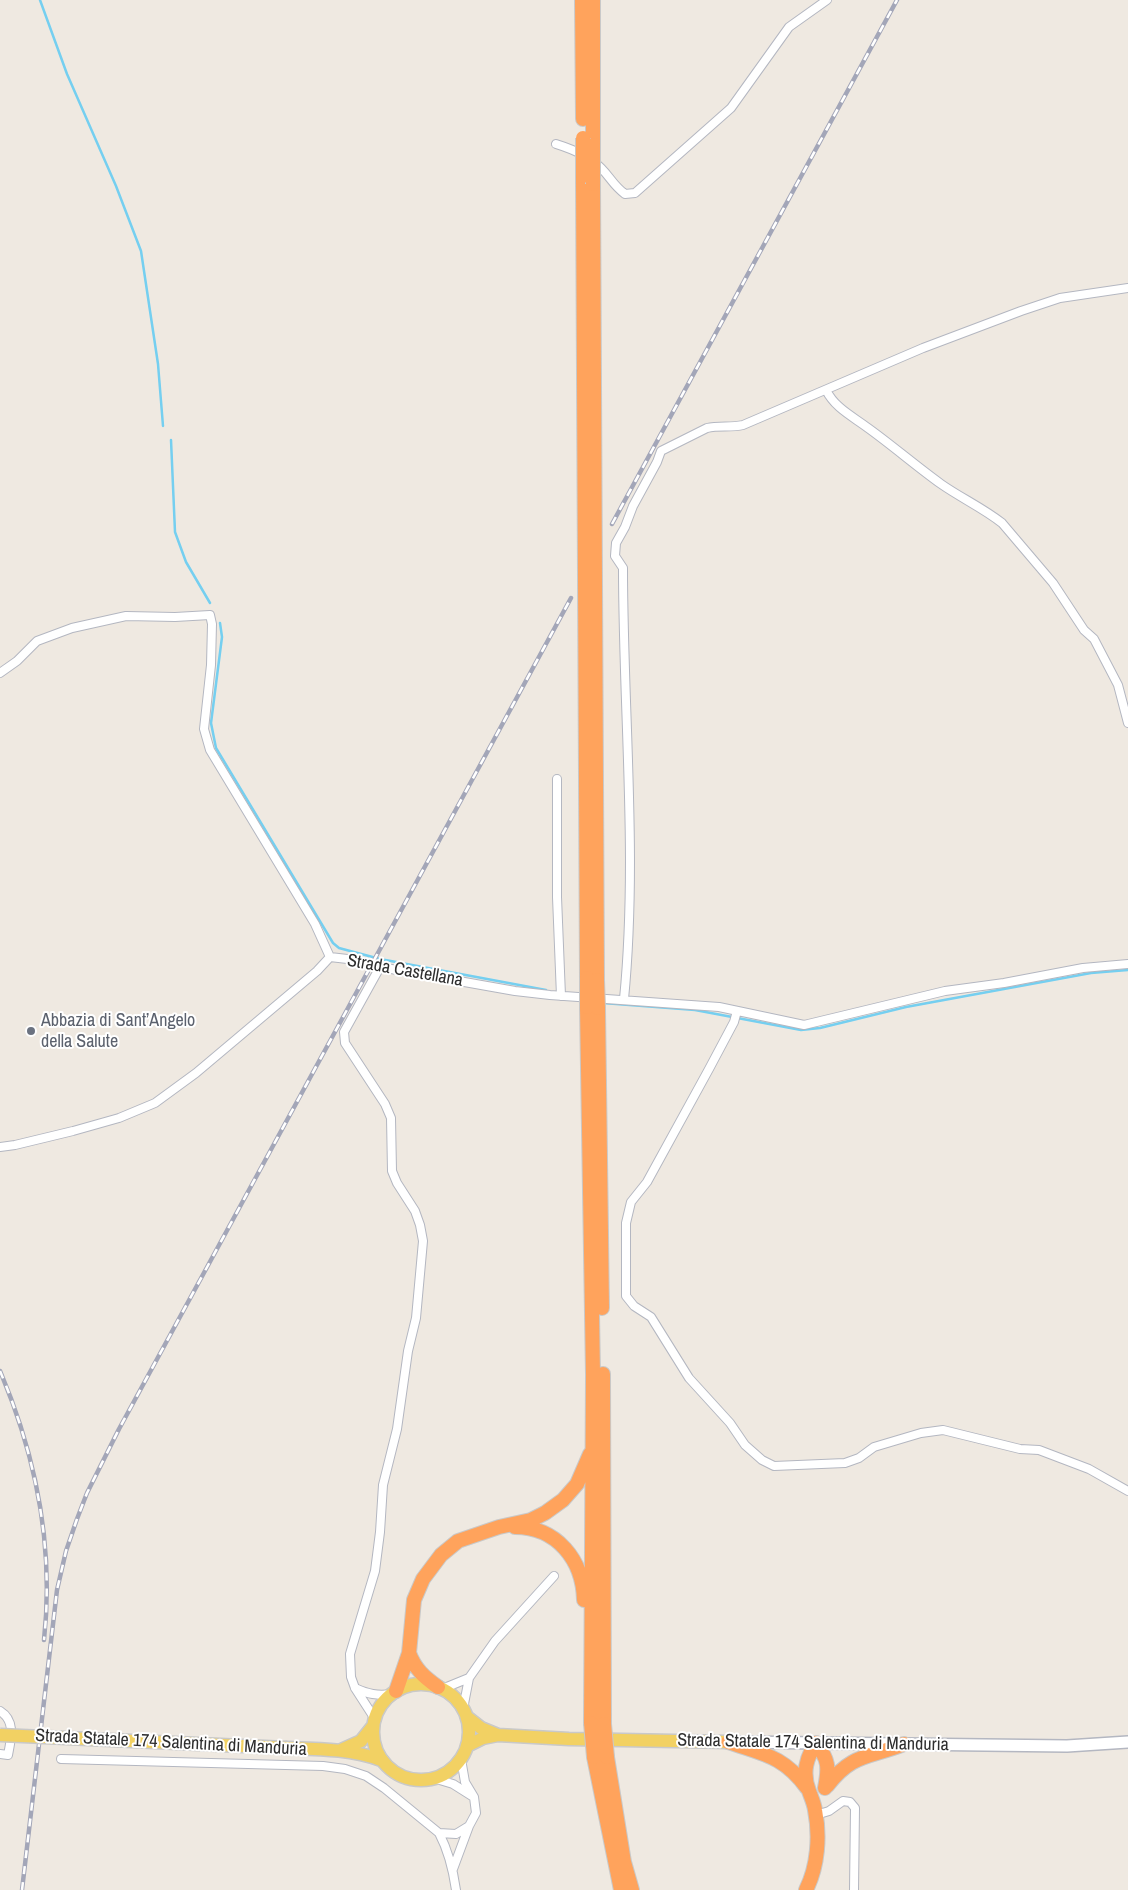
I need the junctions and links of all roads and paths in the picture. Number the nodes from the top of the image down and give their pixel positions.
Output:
1 (582, 0) edge
2 (593, 0) edge
3 (827, 0) edge
4 (588, 141) junction
5 (556, 144) dead end
6 (1128, 288) edge
7 (826, 390) junction
8 (0, 673) edge
9 (1128, 722) edge
10 (557, 779) dead end
11 (330, 958) junction
12 (1128, 964) edge
13 (380, 967) junction
14 (561, 996) junction
15 (624, 999) junction
16 (592, 1008) junction
17 (737, 1011) junction
18 (0, 1146) edge
19 (593, 1447) junction
20 (1128, 1491) edge
21 (499, 1527) junction
22 (554, 1576) dead end
23 (409, 1652) junction
24 (592, 1653) junction
25 (469, 1678) junction
26 (355, 1688) junction
27 (440, 1688) junction
28 (394, 1692) junction
29 (0, 1711) edge
30 (465, 1713) junction
31 (374, 1722) junction
32 (598, 1723) junction
33 (0, 1735) edge
34 (498, 1735) junction
35 (728, 1742) junction
36 (1128, 1742) edge
37 (816, 1743) junction
38 (904, 1744) junction
39 (467, 1746) junction
40 (341, 1750) junction
41 (0, 1754) edge
42 (601, 1757) junction
43 (61, 1759) dead end
44 (461, 1759) junction
45 (381, 1760) junction
46 (433, 1778) junction
47 (825, 1788) junction
48 (808, 1791) junction
49 (474, 1797) junction
50 (815, 1812) junction
51 (470, 1826) junction
52 (439, 1834) junction
53 (626, 1865) junction
54 (453, 1869) junction
55 (456, 1890) edge
56 (621, 1890) edge
57 (632, 1890) edge
58 (638, 1890) edge
59 (806, 1890) edge
60 (854, 1890) edge

1 - 4 highway
2 - 4 highway
3 - 5 street
4 - 16 highway, bridge
6 - 7 street
7 - 9 street
7 - 15 street
8 - 11 street
10 - 14 street
11 - 13 street, Strada Castellana
11 - 18 street, Strada Castellana
12 - 17 street, Strada Castellana
13 - 14 street, Strada Castellana
13 - 26 street
14 - 15 street, Strada Castellana
15 - 17 street, Strada Castellana
16 - 19 highway
16 - 32 highway
17 - 20 street
19 - 21 highway
19 - 24 highway
21 - 23 highway
21 - 24 highway
22 - 25 street
23 - 27 highway
23 - 28 highway
24 - 32 highway
25 - 27 street
25 - 30 street
26 - 28 street
26 - 31 street
27 - 28 main road
27 - 30 main road
28 - 31 main road
29 - 41 street
30 - 34 main road, Strada Statale 174 Salentina di Manduria
30 - 39 main road
31 - 40 main road, Strada Statale 174 Salentina di Manduria
31 - 45 main road
32 - 42 highway, bridge
33 - 40 main road, Strada Statale 174 Salentina di Manduria, bridge
34 - 35 main road, Strada Statale 174 Salentina di Manduria
34 - 39 main road, Strada Statale 174 Salentina di Manduria
35 - 37 main road, Strada Statale 174 Salentina di Manduria
35 - 48 highway
36 - 38 main road, Strada Statale 174 Salentina di Manduria
37 - 38 main road, Strada Statale 174 Salentina di Manduria
37 - 47 highway
37 - 48 highway
38 - 47 highway
39 - 44 main road
40 - 45 main road, Strada Statale 174 Salentina di Manduria
42 - 53 highway
42 - 56 highway
43 - 52 street
44 - 46 main road
44 - 49 street
45 - 46 main road
46 - 49 street
47 - 50 highway
48 - 50 highway
49 - 51 street
50 - 59 highway
50 - 60 street
51 - 52 street
51 - 54 street
52 - 54 street
53 - 57 highway
53 - 58 highway
54 - 55 street

